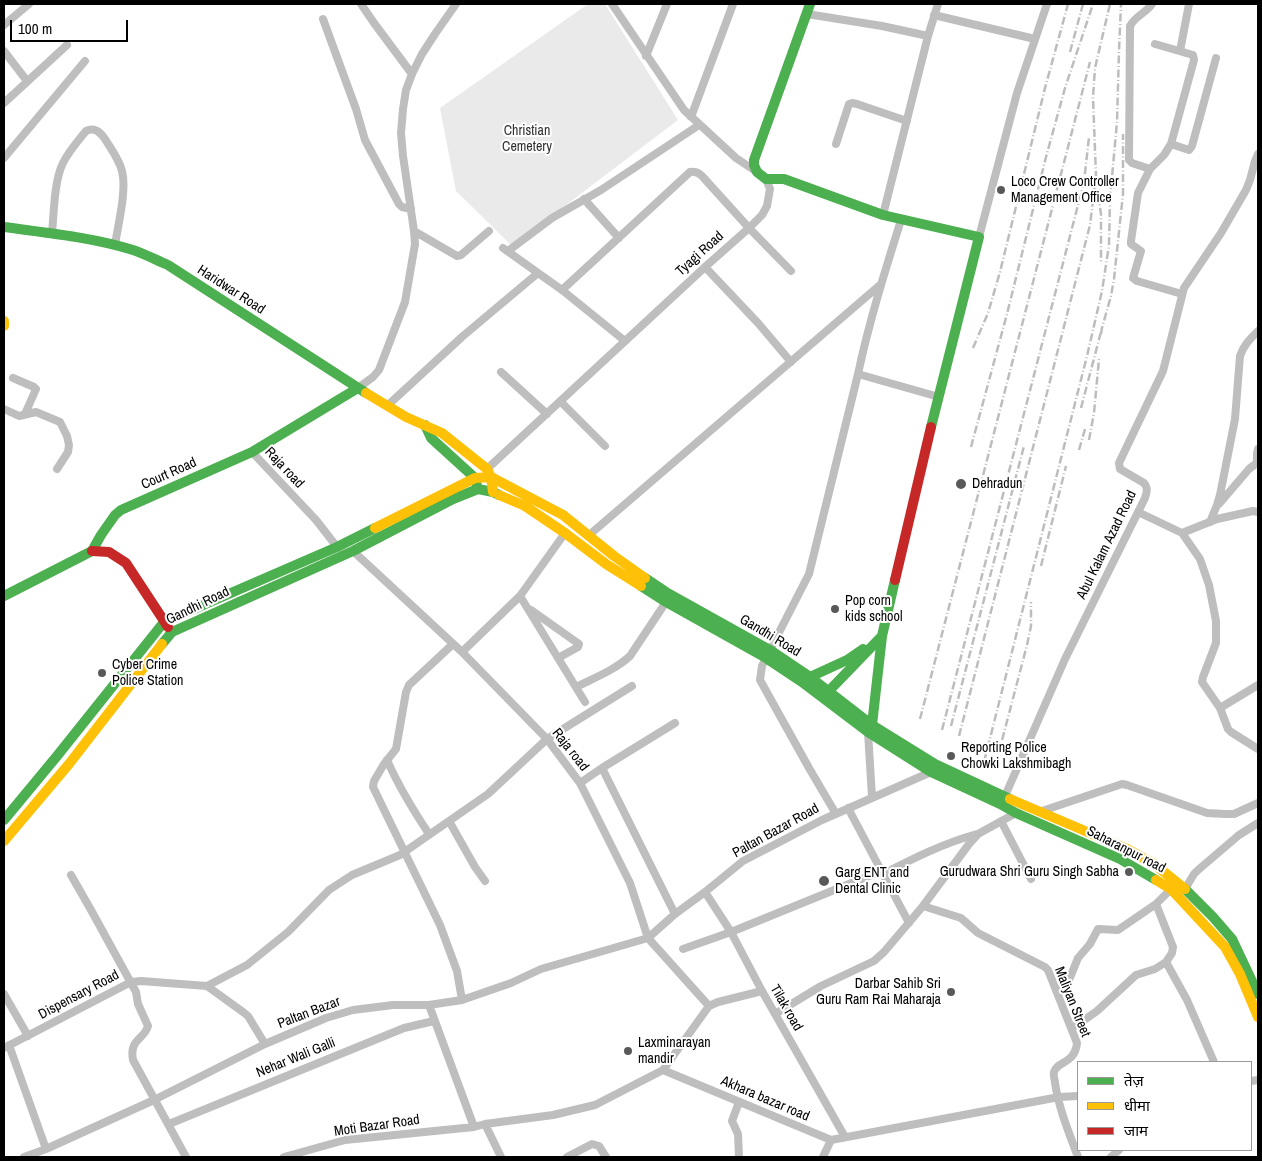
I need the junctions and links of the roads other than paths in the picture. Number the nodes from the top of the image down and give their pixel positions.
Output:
1 (30, 4) edge
2 (361, 4) edge
3 (456, 4) edge
4 (612, 4) edge
5 (667, 4) edge
6 (733, 4) edge
7 (938, 4) edge
8 (1047, 4) edge
9 (1152, 4) edge
10 (1189, 4) edge
11 (809, 9) edge
12 (934, 15) junction
13 (322, 19) dead end
14 (4, 25) edge
15 (928, 36) junction
16 (1035, 40) junction
17 (1155, 44) dead end
18 (67, 45) dead end
19 (1180, 51) junction
20 (4, 52) edge
21 (646, 56) junction
22 (1216, 58) dead end
23 (85, 61) dead end
24 (412, 74) junction
25 (27, 81) junction
26 (4, 103) edge
27 (691, 117) junction
28 (907, 121) junction
29 (699, 125) junction
30 (836, 144) dead end
31 (1171, 144) junction
32 (1258, 154) edge
33 (4, 158) edge
34 (1150, 169) junction
35 (757, 172) junction
36 (1258, 175) edge
37 (766, 179) junction
38 (1250, 180) junction
39 (584, 199) junction
40 (411, 209) junction
41 (883, 215) junction
42 (900, 220) junction
43 (4, 227) edge
44 (749, 228) junction
45 (414, 231) junction
46 (489, 231) dead end
47 (52, 233) junction
48 (979, 237) junction
49 (618, 238) junction
50 (115, 245) junction
51 (705, 267) junction
52 (791, 271) dead end
53 (538, 273) junction
54 (880, 285) junction
55 (562, 290) junction
56 (1182, 294) junction
57 (4, 320) edge
58 (4, 326) edge
59 (1258, 332) edge
60 (625, 341) junction
61 (791, 362) junction
62 (501, 372) dead end
63 (858, 374) junction
64 (13, 378) dead end
65 (358, 388) junction
66 (939, 397) junction
67 (560, 401) junction
68 (387, 406) junction
69 (4, 409) edge
70 (25, 414) junction
71 (547, 414) junction
72 (425, 425) junction
73 (605, 446) dead end
74 (1258, 448) edge
75 (252, 452) junction
76 (1258, 462) edge
77 (57, 469) dead end
78 (489, 473) junction
79 (475, 478) junction
80 (478, 489) junction
81 (493, 492) junction
82 (1218, 505) junction
83 (1138, 512) junction
84 (1258, 512) edge
85 (1210, 522) junction
86 (565, 533) junction
87 (1182, 533) junction
88 (588, 536) junction
89 (337, 546) junction
90 (353, 550) junction
91 (92, 551) junction
92 (4, 596) edge
93 (520, 596) junction
94 (666, 602) junction
95 (528, 608) junction
96 (164, 622) junction
97 (172, 632) junction
98 (882, 636) junction
99 (452, 644) junction
100 (462, 652) junction
101 (768, 654) junction
102 (558, 658) junction
103 (810, 677) junction
104 (1258, 685) edge
105 (632, 686) dead end
106 (576, 688) junction
107 (825, 695) junction
108 (585, 702) dead end
109 (1220, 708) junction
110 (675, 722) dead end
111 (870, 728) junction
112 (547, 739) junction
113 (1258, 749) edge
114 (387, 760) junction
115 (602, 768) junction
116 (931, 772) junction
117 (580, 783) junction
118 (1005, 796) junction
119 (872, 797) junction
120 (1258, 803) edge
121 (848, 808) junction
122 (1016, 813) junction
123 (836, 814) junction
124 (5, 815) edge
125 (1037, 816) junction
126 (449, 821) junction
127 (1002, 821) junction
128 (1258, 823) edge
129 (429, 834) junction
130 (978, 834) junction
131 (4, 841) edge
132 (404, 852) junction
133 (882, 872) junction
134 (71, 876) dead end
135 (1031, 879) dead end
136 (485, 881) dead end
137 (1171, 889) junction
138 (1186, 889) junction
139 (705, 892) junction
140 (1156, 904) junction
141 (923, 906) junction
142 (675, 914) junction
143 (909, 923) junction
144 (731, 932) junction
145 (648, 938) junction
146 (683, 949) dead end
147 (1166, 962) junction
148 (1254, 975) edge
149 (131, 982) junction
150 (207, 986) junction
151 (762, 991) junction
152 (1058, 993) junction
153 (4, 994) edge
154 (1258, 994) edge
155 (462, 1000) junction
156 (429, 1005) junction
157 (709, 1006) junction
158 (775, 1014) junction
159 (1258, 1018) edge
160 (434, 1022) junction
161 (1071, 1028) junction
162 (28, 1036) junction
163 (265, 1044) junction
164 (7, 1047) edge
165 (1214, 1061) edge
166 (663, 1070) junction
167 (1077, 1096) edge
168 (1057, 1098) junction
169 (154, 1100) junction
170 (739, 1102) junction
171 (169, 1124) junction
172 (485, 1124) junction
173 (474, 1127) junction
174 (845, 1137) junction
175 (831, 1140) junction
176 (46, 1149) junction
177 (24, 1157) edge
178 (186, 1157) edge
179 (284, 1157) edge
180 (501, 1157) edge
181 (567, 1157) edge
182 (606, 1157) edge
183 (738, 1157) edge
184 (823, 1157) edge
185 (1078, 1157) edge

1 - 14 street
2 - 24 street
3 - 24 street
4 - 21 street
5 - 21 street
6 - 27 street
7 - 12 street
8 - 16 street
9 - 34 street
10 - 19 street
11 - 15 street
11 - 35 main road
12 - 15 street
12 - 16 street
13 - 40 street
15 - 28 street
16 - 48 street
17 - 19 street
18 - 25 street
19 - 31 street
20 - 25 street
21 - 27 street
22 - 31 street
23 - 33 street
24 - 40 street
25 - 26 street
27 - 29 street
28 - 30 street
28 - 41 street
29 - 35 street
29 - 39 street
31 - 34 street
32 - 38 street, Abul Kalam Azad Road
34 - 56 street
35 - 37 main road
36 - 38 street
37 - 41 main road
37 - 44 street, Tyagi Road
38 - 56 street, Abul Kalam Azad Road
39 - 49 street
39 - 53 street
40 - 45 street
41 - 42 main road
42 - 48 main road
42 - 54 street
43 - 47 main road, Haridwar Road
44 - 49 street
44 - 51 street, Tyagi Road
44 - 52 street
45 - 46 street
45 - 65 street
47 - 50 main road, Haridwar Road
47 - 50 street
48 - 66 main road
49 - 55 street
50 - 65 main road, Haridwar Road
51 - 60 street, Tyagi Road
51 - 61 street
53 - 55 street
53 - 68 street
54 - 61 street
54 - 63 street
55 - 60 street
56 - 83 street, Abul Kalam Azad Road
57 - 58 main road
59 - 82 street
60 - 67 street, Tyagi Road
61 - 88 street
62 - 71 street
63 - 66 street
63 - 101 street
64 - 70 street
65 - 68 main road, Haridwar Road
65 - 75 main road, Court Road
66 - 98 main road
67 - 71 street, Tyagi Road
67 - 73 street
68 - 72 main road, Haridwar Road
69 - 70 street
70 - 77 street
71 - 78 street, Tyagi Road
72 - 78 main road, Haridwar Road
72 - 79 main road
74 - 76 street
75 - 89 street, Raja road
75 - 91 main road, Court Road
76 - 82 street
78 - 79 main road
78 - 81 main road
78 - 88 main road, Gandhi Road
79 - 80 main road
79 - 89 main road, Gandhi Road
80 - 81 main road, Gandhi Road
80 - 90 main road, Gandhi Road
81 - 86 main road, Gandhi Road
82 - 85 street
83 - 87 street
83 - 118 street, Abul Kalam Azad Road
84 - 85 street
85 - 87 street
86 - 93 street
86 - 94 main road, Gandhi Road
87 - 109 street
88 - 101 main road, Gandhi Road
89 - 96 main road, Gandhi Road
90 - 97 main road, Gandhi Road
90 - 99 street, Raja road
91 - 92 main road
91 - 96 main road
93 - 95 street
93 - 100 street
94 - 101 main road, Gandhi Road
94 - 106 street
95 - 102 street
95 - 102 street
96 - 97 main road
96 - 124 main road, Gandhi Road
97 - 131 main road, Gandhi Road
98 - 103 main road
98 - 107 main road
98 - 111 main road
99 - 100 street, Raja road
99 - 114 street
100 - 112 street, Raja road
101 - 103 main road, Gandhi Road
101 - 107 main road, Gandhi Road
101 - 123 street
102 - 106 street
103 - 107 main road, Gandhi Road
104 - 109 street
105 - 112 street
106 - 108 street
107 - 111 main road, Gandhi Road
109 - 113 street
110 - 115 street
111 - 116 main road, Gandhi Road
111 - 118 main road, Gandhi Road
111 - 119 street
112 - 117 street, Raja road
112 - 126 street
114 - 129 street
114 - 132 street
115 - 117 street
115 - 142 street
116 - 119 street, Paltan Bazar Road
116 - 122 main road, Gandhi Road
117 - 145 street, Raja road
118 - 125 main road, Gandhi Road
119 - 121 street, Paltan Bazar Road
120 - 125 street
121 - 123 street, Paltan Bazar Road
121 - 133 street
122 - 125 main road, Gandhi Road
122 - 127 street
123 - 139 street, Paltan Bazar Road
125 - 137 main road, Saharanpur road
125 - 138 main road, Saharanpur road
126 - 129 street
126 - 136 street
127 - 130 street
127 - 135 street
128 - 138 street
129 - 132 street
130 - 133 street
130 - 141 street
132 - 150 street
132 - 155 street
133 - 143 street
133 - 144 street
134 - 149 street
137 - 140 street
137 - 159 main road, Saharanpur road
138 - 148 main road, Saharanpur road
139 - 142 street, Paltan Bazar Road
139 - 144 street, Tilak road
140 - 147 street
140 - 152 street
141 - 143 street
141 - 152 street, Maliyan Street
142 - 145 street, Paltan Bazar Road
143 - 158 street
144 - 146 street
144 - 151 street, Tilak road
145 - 155 street, Paltan Bazar
145 - 157 street, Raja road
147 - 161 street
147 - 165 street
148 - 154 main road, Saharanpur road
149 - 150 street, Dispensary Road
149 - 162 street, Dispensary Road
149 - 169 street
150 - 163 street
151 - 157 street
151 - 158 street, Tilak road
152 - 161 street, Maliyan Street
153 - 162 street
155 - 156 street, Paltan Bazar
156 - 160 street
156 - 163 street, Paltan Bazar
157 - 166 street
158 - 174 street, Tilak road
160 - 171 street, Nehar Wali Galli
160 - 173 street
161 - 168 street, Maliyan Street
162 - 164 street, Dispensary Road
163 - 169 street, Paltan Bazar
164 - 176 street
166 - 170 street, Akhara bazar road
166 - 172 street, Moti Bazar Road
167 - 168 street
168 - 174 street
168 - 185 street
169 - 171 street
169 - 176 street, Paltan Bazar
170 - 175 street, Akhara bazar road
170 - 183 street
171 - 178 street
172 - 173 street, Moti Bazar Road
172 - 180 street
173 - 179 street, Moti Bazar Road
174 - 175 street
175 - 184 street
176 - 177 street, Paltan Bazar
181 - 182 street

